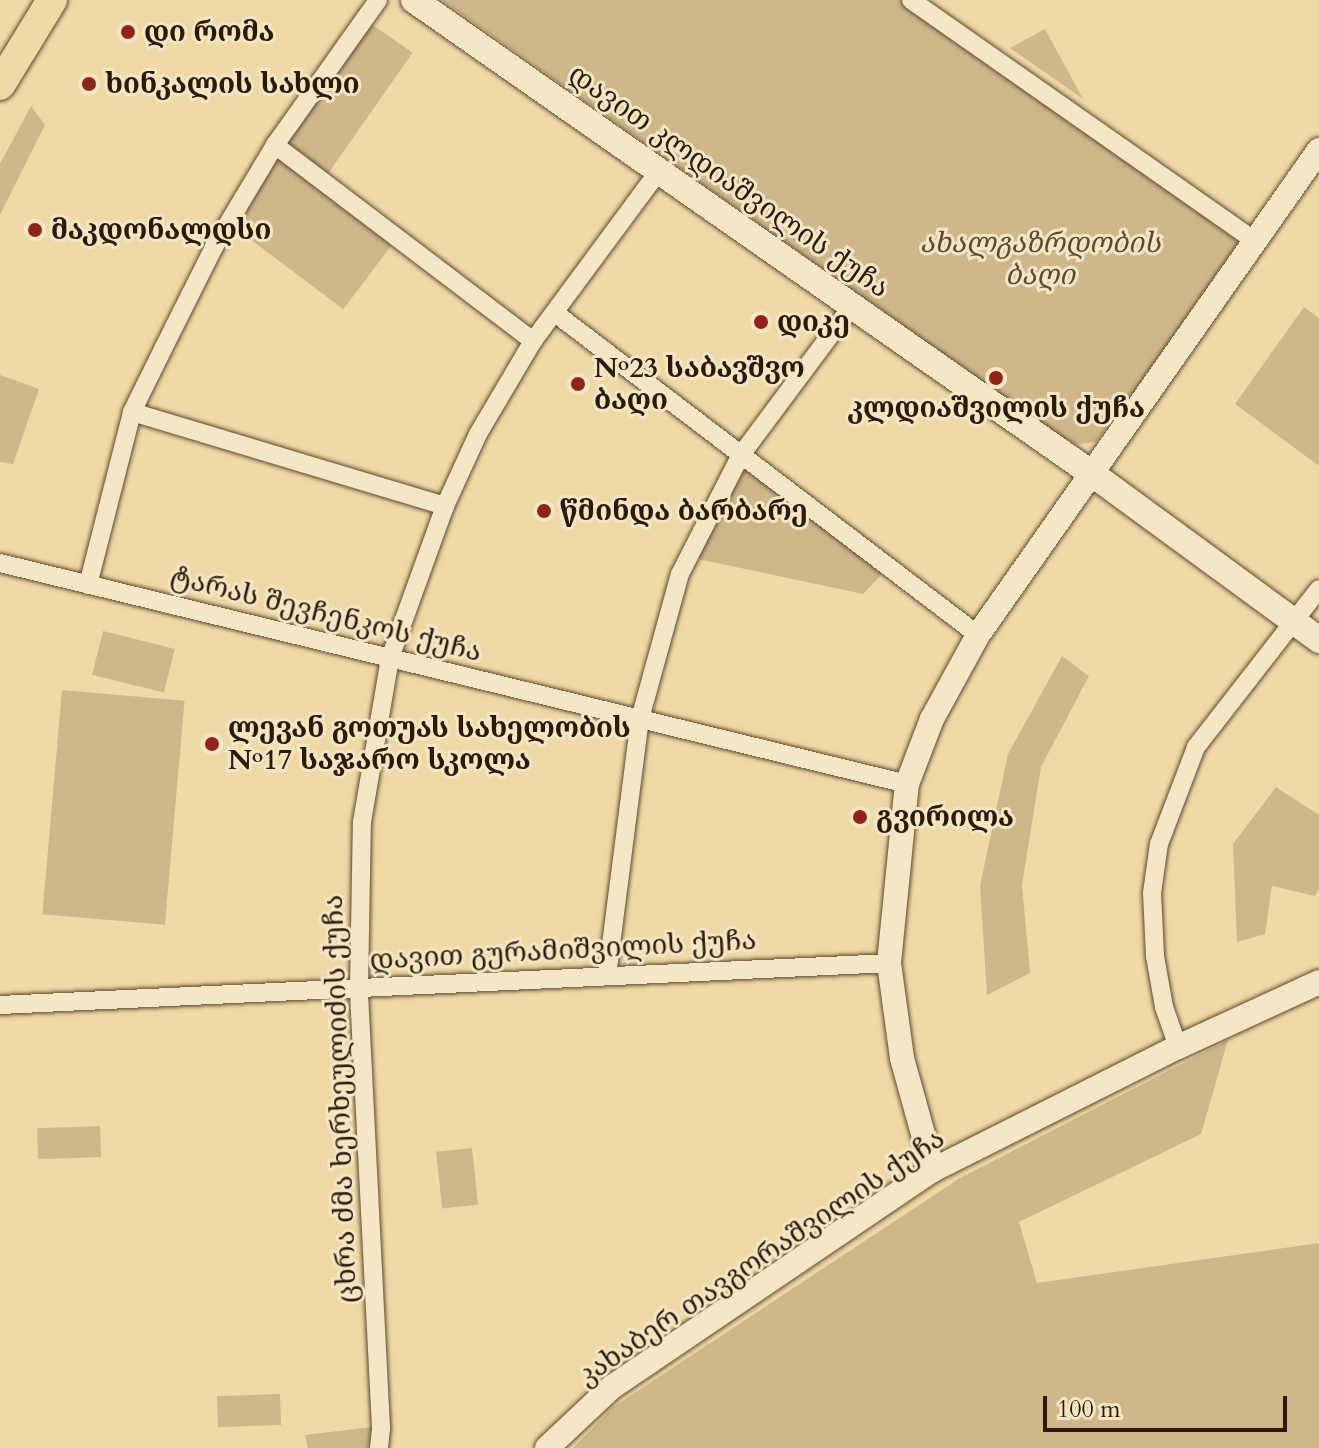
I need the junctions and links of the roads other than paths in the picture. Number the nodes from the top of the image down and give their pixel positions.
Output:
1 (26, 0) edge
2 (52, 0) edge
3 (378, 0) edge
4 (414, 0) edge
5 (911, 0) edge
6 (0, 43) edge
7 (0, 85) edge
8 (275, 145) junction
9 (1319, 150) edge
10 (659, 171) junction
11 (1312, 175) edge
12 (1255, 241) junction
13 (852, 306) junction
14 (555, 313) junction
15 (533, 341) junction
16 (132, 412) junction
17 (741, 455) junction
18 (1091, 473) junction
19 (445, 506) junction
20 (0, 563) edge
21 (88, 585) junction
22 (1319, 589) edge
23 (1292, 620) junction
24 (978, 635) junction
25 (1319, 640) edge
26 (390, 658) junction
27 (640, 719) junction
28 (907, 784) junction
29 (889, 963) junction
30 (607, 976) junction
31 (1319, 982) edge
32 (359, 988) junction
33 (0, 1005) edge
34 (1178, 1047) junction
35 (933, 1170) junction
36 (381, 1428) junction
37 (379, 1448) edge
38 (386, 1448) edge
39 (547, 1448) edge

1 - 6 main road
2 - 7 main road
3 - 8 street
4 - 10 main road, დავით კლდიაშვილის ქუჩა
5 - 12 street
8 - 15 street
8 - 16 street
9 - 11 street
10 - 13 main road, დავით კლდიაშვილის ქუჩა
10 - 14 street, ცხრა ძმა ხერხეულიძის ქუჩა
11 - 12 street
12 - 18 street
13 - 17 street
13 - 18 main road, დავით კლდიაშვილის ქუჩა
14 - 15 street, ცხრა ძმა ხერხეულიძის ქუჩა
14 - 17 street
15 - 19 street, ცხრა ძმა ხერხეულიძის ქუჩა
16 - 19 street
16 - 21 street
17 - 24 street
17 - 27 street
18 - 23 main road, დავით კლდიაშვილის ქუჩა
18 - 24 street
19 - 26 street, ცხრა ძმა ხერხეულიძის ქუჩა
20 - 21 street, ტარას შევჩენკოს ქუჩა
21 - 26 street, ტარას შევჩენკოს ქუჩა
22 - 23 street
23 - 25 main road, დავით კლდიაშვილის ქუჩა
23 - 34 street
24 - 28 street
26 - 27 street, ტარას შევჩენკოს ქუჩა
26 - 32 street, ცხრა ძმა ხერხეულიძის ქუჩა
27 - 28 street, ტარას შევჩენკოს ქუჩა
27 - 30 street
28 - 29 street
29 - 30 street, დავით გურამიშვილის ქუჩა
29 - 35 street
30 - 32 street, დავით გურამიშვილის ქუჩა
31 - 34 street, კახაბერ თავგორაშვილის ქუჩა
32 - 33 street, დავით გურამიშვილის ქუჩა
32 - 36 street, ცხრა ძმა ხერხეულიძის ქუჩა
34 - 35 street, კახაბერ თავგორაშვილის ქუჩა
35 - 39 street, კახაბერ თავგორაშვილის ქუჩა
36 - 37 street, ცხრა ძმა ხერხეულიძის ქუჩა
36 - 38 street, ცხრა ძმა ხერხეულიძის ქუჩა

